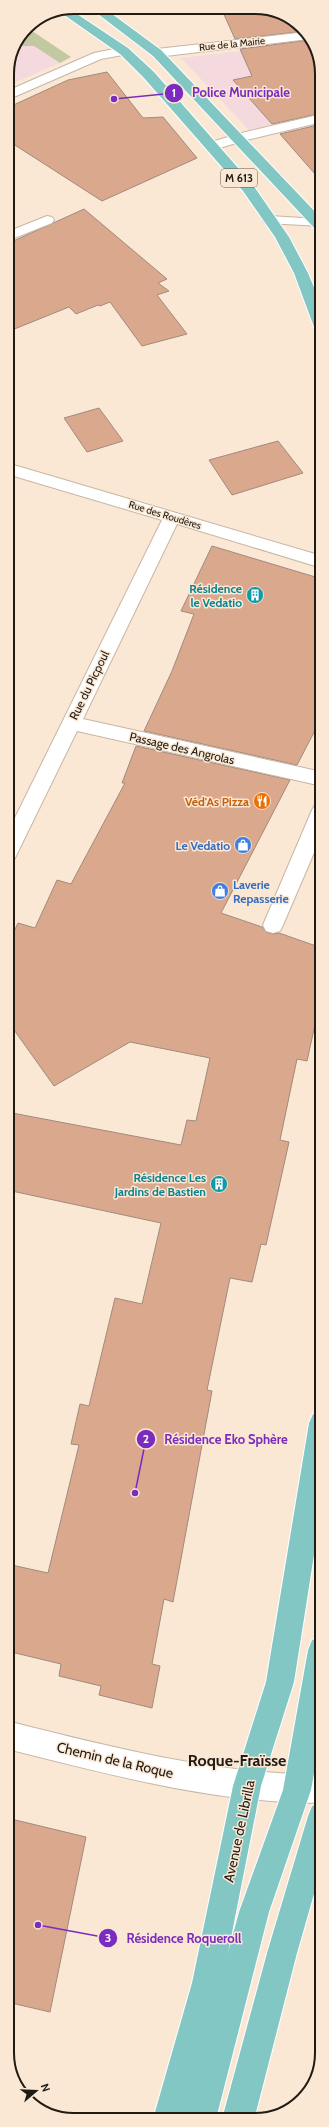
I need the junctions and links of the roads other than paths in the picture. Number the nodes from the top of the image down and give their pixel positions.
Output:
1 (70, 14) edge
2 (104, 14) edge
3 (302, 37) edge
4 (124, 51) junction
5 (157, 53) junction
6 (14, 93) edge
7 (315, 120) edge
8 (238, 138) junction
9 (213, 146) junction
10 (315, 219) edge
11 (47, 220) dead end
12 (270, 220) junction
13 (315, 224) edge
14 (14, 234) edge
15 (315, 309) edge
16 (14, 470) edge
17 (172, 517) junction
18 (315, 560) edge
19 (71, 723) junction
20 (315, 778) edge
21 (315, 826) edge
22 (14, 840) edge
23 (273, 925) dead end
24 (315, 1466) edge
25 (315, 1732) edge
26 (14, 1737) edge
27 (247, 1786) junction
28 (310, 1790) edge
29 (315, 1841) edge
30 (171, 2113) edge
31 (202, 2113) edge
32 (240, 2113) edge

1 - 4 main road, M 613
2 - 5 main road, M 613
3 - 5 street, Rue de la Mairie
4 - 5 main road
4 - 6 street
4 - 9 main road, M 613
5 - 8 main road, M 613
7 - 8 street
8 - 9 street
8 - 10 main road, M 613
9 - 12 main road, M 613
11 - 14 street
12 - 13 street
12 - 15 main road, M 613
16 - 17 street, Rue des Roudères
17 - 18 street, Rue des Roudères
17 - 19 street, Rue du Picpoul
19 - 20 street, Passage des Angrolas
19 - 22 street, Rue du Picpoul
21 - 23 street
24 - 27 main road, Avenue de Librilla
25 - 28 main road
26 - 27 street, Chemin de la Roque
27 - 28 street, Chemin de la Roque
27 - 30 main road, Avenue de Librilla
28 - 31 main road
29 - 32 main road

